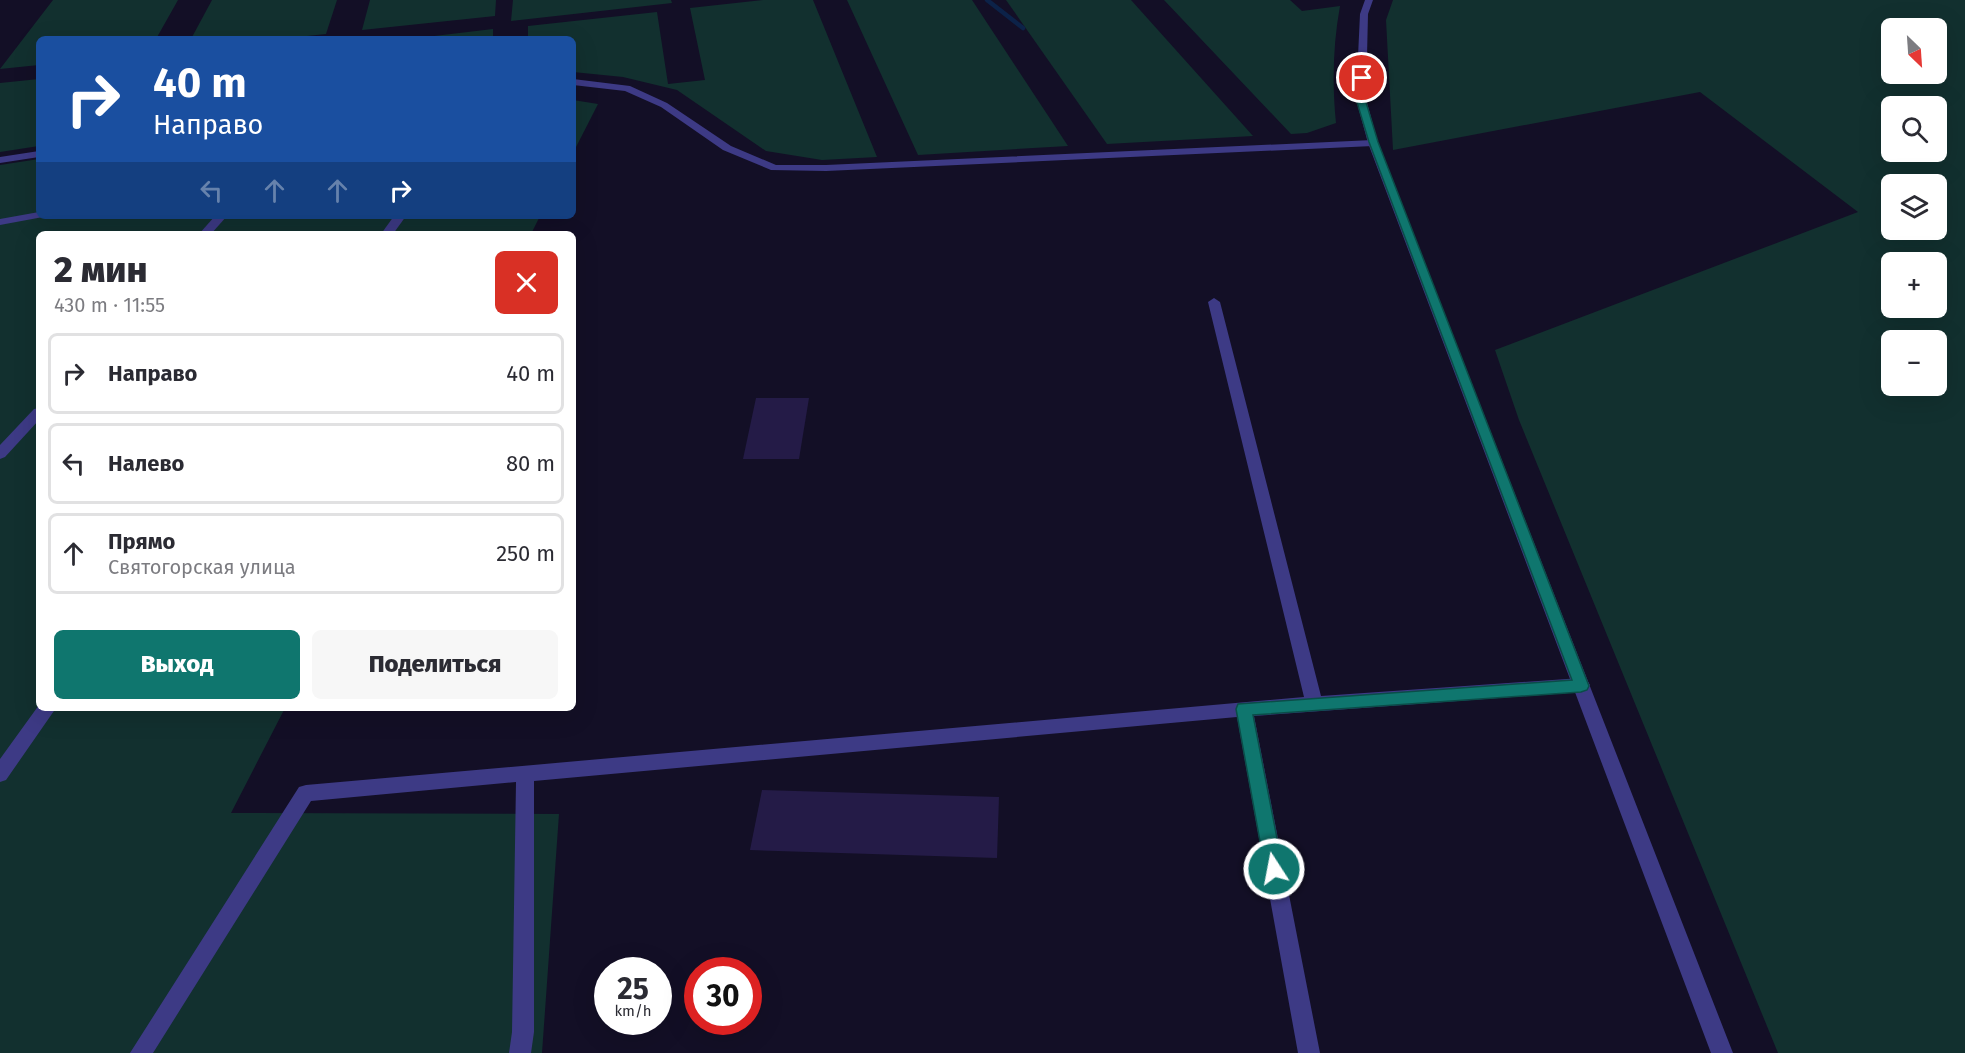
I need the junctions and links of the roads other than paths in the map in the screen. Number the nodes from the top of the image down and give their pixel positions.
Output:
1 (1369, 0) edge
2 (576, 82) edge
3 (1373, 142) junction
4 (36, 154) edge
5 (0, 160) edge
6 (36, 216) edge
7 (218, 219) edge
8 (0, 222) edge
9 (208, 231) edge
10 (1214, 302) dead end
11 (36, 415) edge
12 (0, 454) edge
13 (1581, 686) junction
14 (1314, 704) junction
15 (1244, 709) junction
16 (45, 711) edge
17 (0, 774) edge
18 (525, 774) junction
19 (141, 1053) edge
20 (520, 1053) edge
21 (1309, 1053) edge
22 (1722, 1053) edge

1 - 3 street
2 - 3 street
3 - 13 street
4 - 5 street
6 - 8 street
7 - 9 street
10 - 14 street
11 - 12 street
13 - 14 street
13 - 22 street
14 - 15 street
15 - 18 street
15 - 21 street
16 - 17 street
18 - 19 street
18 - 20 street

